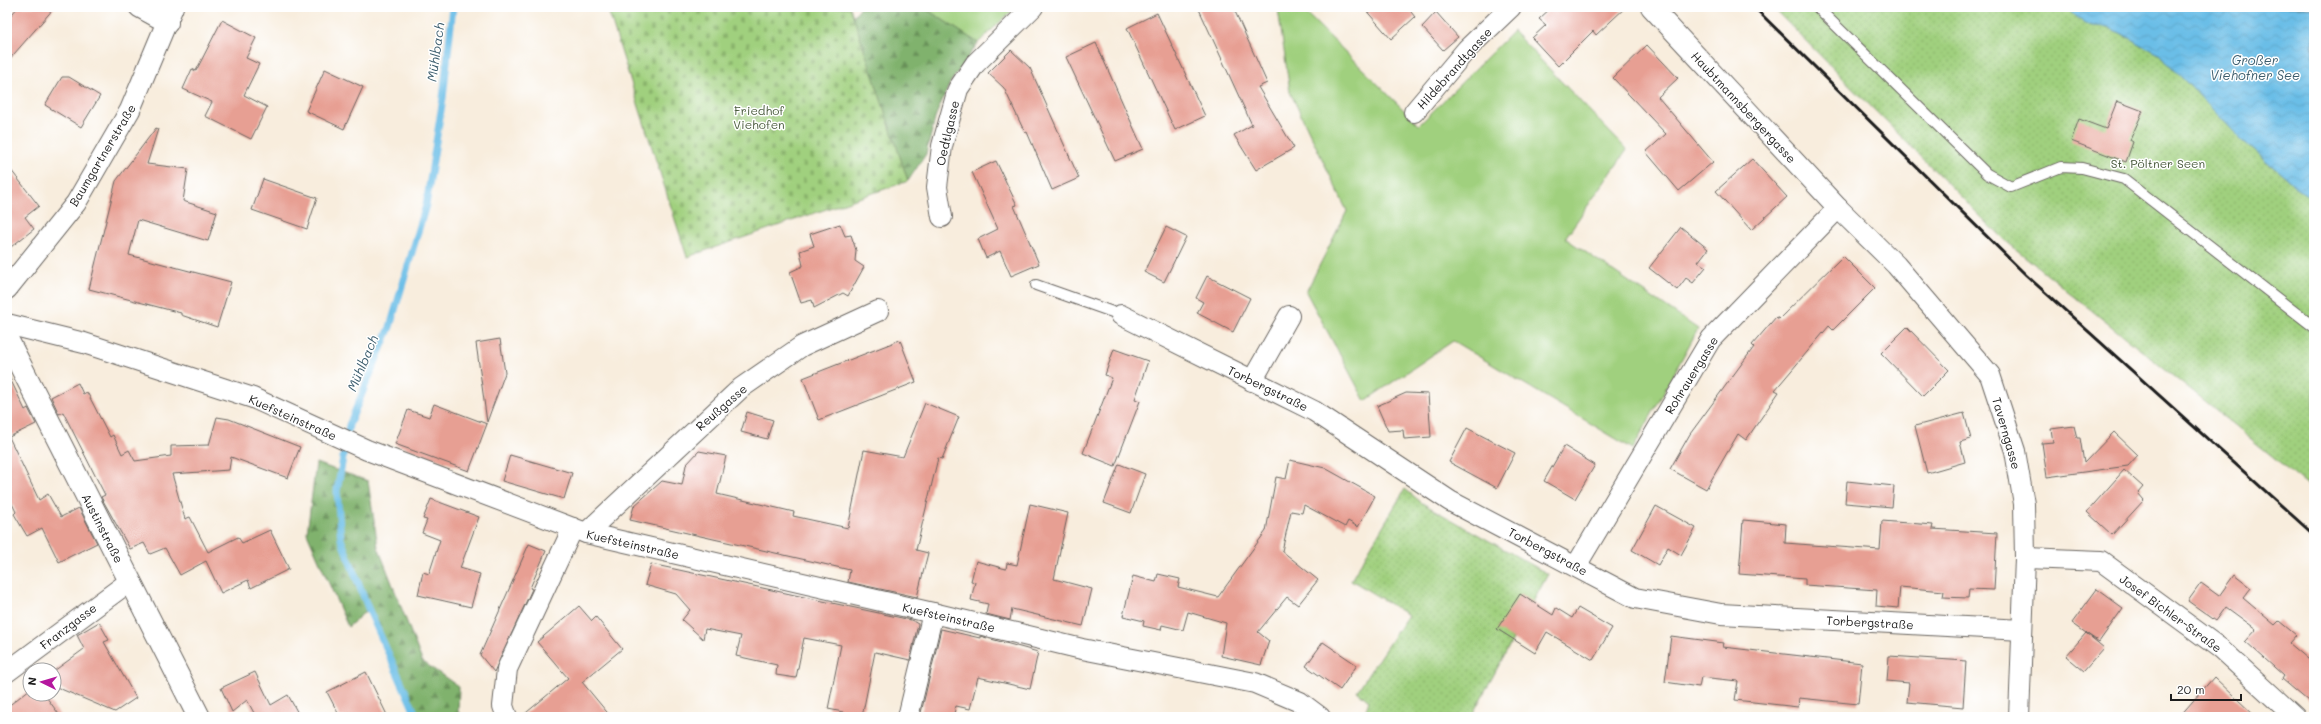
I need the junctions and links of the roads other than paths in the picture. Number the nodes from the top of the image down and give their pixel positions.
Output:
1 (139, 7) edge
2 (1033, 7) edge
3 (1511, 7) edge
4 (1651, 7) edge
5 (1816, 7) edge
6 (170, 15) edge
7 (1414, 112) dead end
8 (1838, 208) junction
9 (942, 217) dead end
10 (1036, 285) dead end
11 (7, 289) edge
12 (878, 311) dead end
13 (1121, 315) joint
14 (1289, 316) dead end
15 (7, 324) edge
16 (2314, 327) edge
17 (7, 339) edge
18 (1252, 381) junction
19 (579, 531) junction
20 (2025, 558) junction
21 (1576, 566) junction
22 (130, 581) junction
23 (933, 613) junction
24 (2022, 630) junction
25 (7, 672) edge
26 (199, 717) edge
27 (507, 717) edge
28 (908, 717) edge
29 (1320, 717) edge
30 (2019, 717) edge
31 (2295, 717) edge

1 - 6 street
2 - 9 street, Oedtlgasse
3 - 7 street, Hildebrandtgasse
4 - 8 street, Haubtmannsbergergasse
5 - 16 lane
6 - 11 street, Baumgartnerstraße
8 - 20 street, Taverngasse
8 - 21 street, Rohrauergasse
10 - 13 lane
12 - 19 street, Reußgasse
13 - 18 street, Torbergstraße
14 - 18 street
15 - 19 street, Kuefsteinstraße
17 - 22 main road, Austinstraße
18 - 21 street, Torbergstraße
19 - 23 street, Kuefsteinstraße
19 - 27 street, Kuefsteinstraße
20 - 24 street, Taverngasse
20 - 31 street, Josef Bichler-Straße
21 - 24 street, Torbergstraße
22 - 25 street, Franzgasse
22 - 26 main road, Austinstraße
23 - 28 street
23 - 29 street, Kuefsteinstraße
24 - 30 street, Taverngasse

